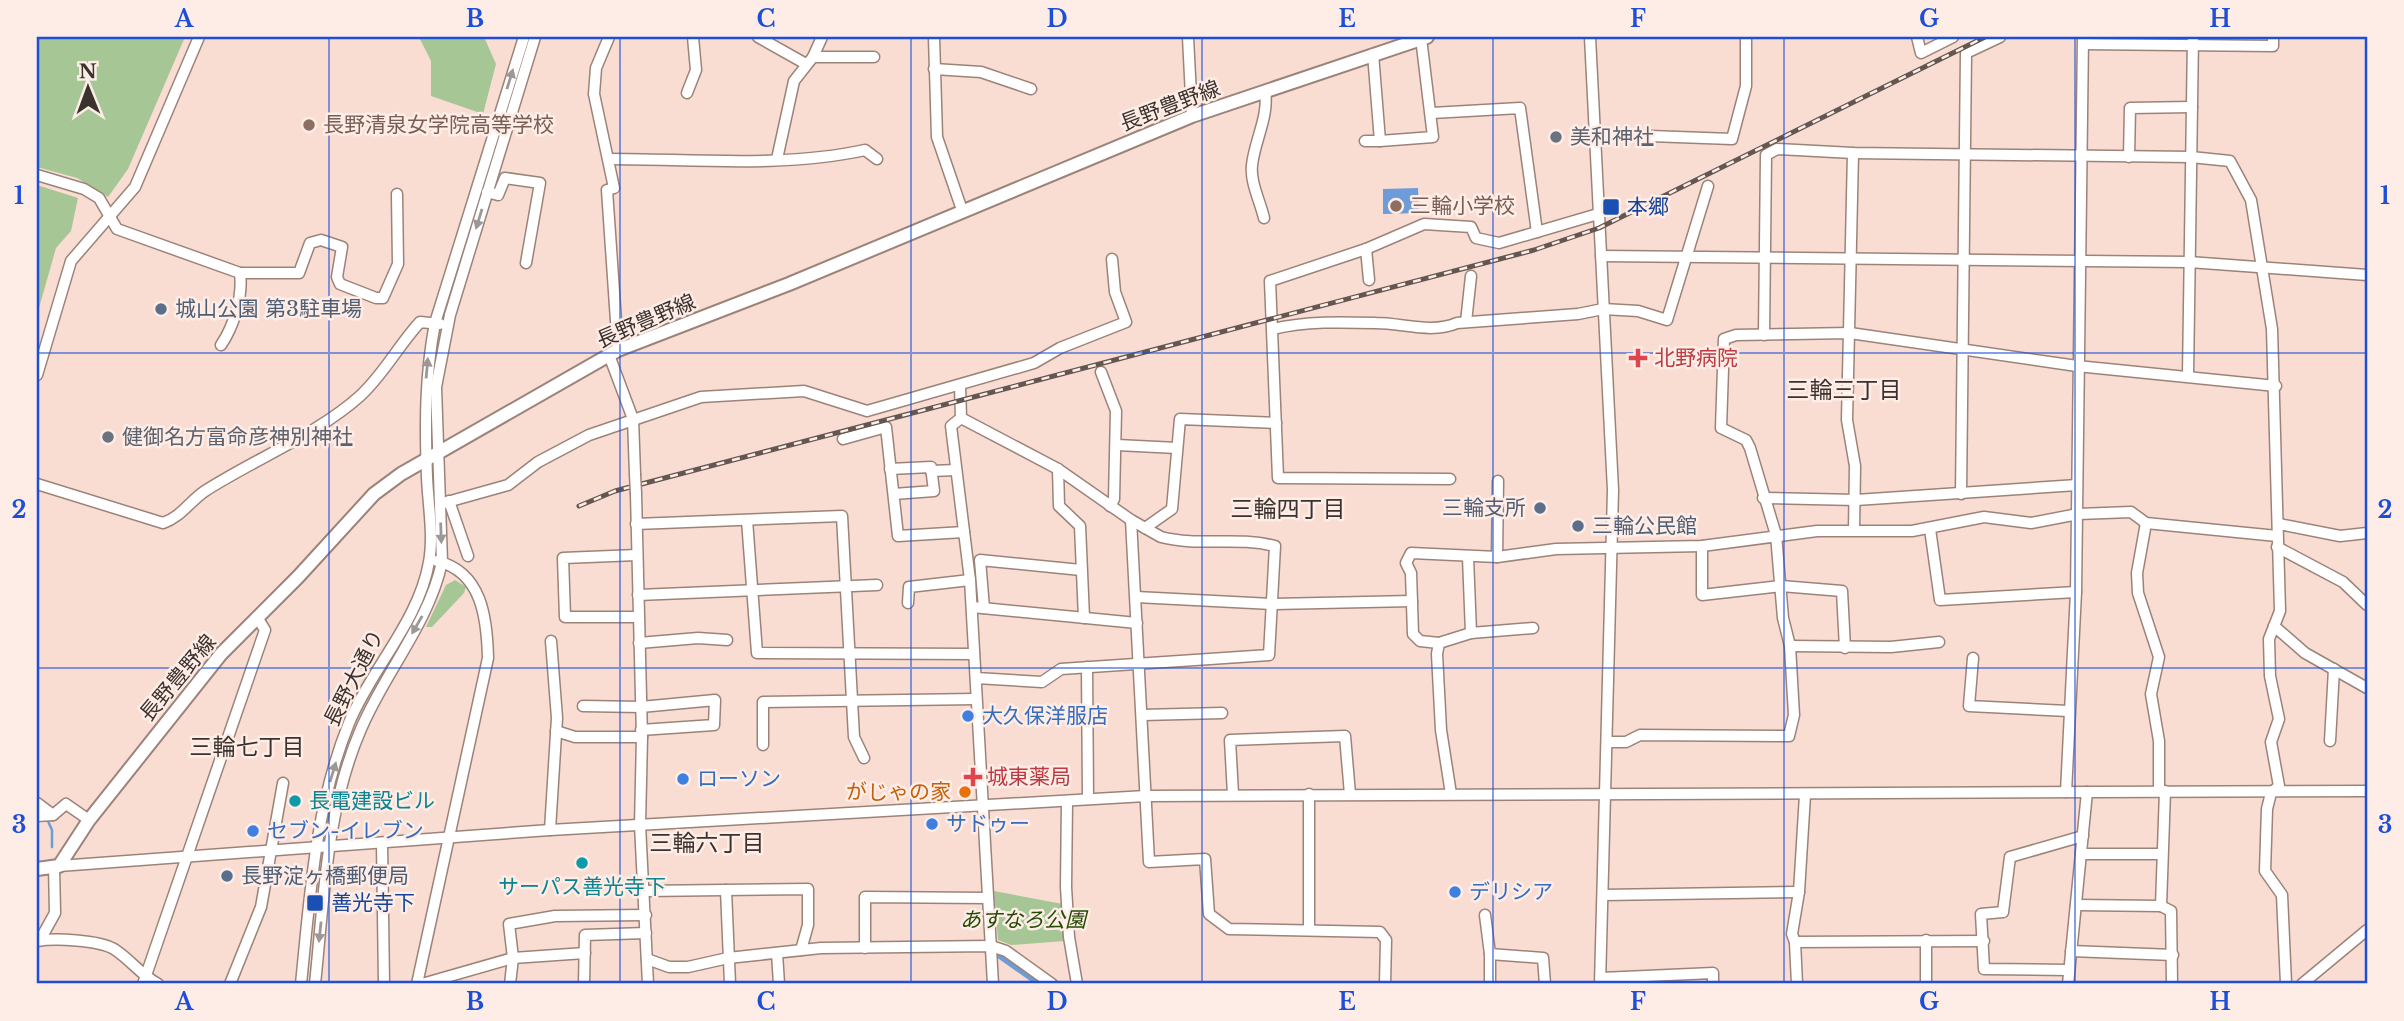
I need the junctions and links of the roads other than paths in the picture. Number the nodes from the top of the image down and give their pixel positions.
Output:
1 (199, 37) edge
2 (524, 37) edge
3 (535, 37) edge
4 (609, 37) edge
5 (693, 37) edge
6 (758, 37) edge
7 (822, 37) edge
8 (934, 37) edge
9 (1188, 37) edge
10 (1590, 37) edge
11 (1746, 37) edge
12 (1917, 37) edge
13 (1953, 37) edge
14 (2000, 37) edge
15 (2273, 37) edge
16 (1424, 38) edge
17 (2084, 41) edge
18 (2193, 41) edge
19 (1373, 54) junction
20 (874, 57) dead end
21 (810, 60) junction
22 (934, 69) junction
23 (1031, 89) dead end
24 (1265, 90) junction
25 (687, 93) dead end
26 (2192, 107) junction
27 (1432, 113) junction
28 (1192, 116) junction
29 (1595, 134) junction
30 (1365, 141) dead end
31 (1380, 141) junction
32 (1853, 153) junction
33 (1966, 155) junction
34 (2082, 157) junction
35 (2129, 157) junction
36 (2191, 157) junction
37 (609, 159) junction
38 (777, 159) junction
39 (877, 159) dead end
40 (37, 175) edge
41 (1707, 186) dead end
42 (487, 192) junction
43 (397, 194) dead end
44 (962, 210) junction
45 (110, 214) junction
46 (1598, 214) junction
47 (1264, 218) dead end
48 (1536, 232) junction
49 (1366, 249) junction
50 (1601, 256) junction
51 (1686, 256) junction
52 (1766, 258) junction
53 (1851, 258) junction
54 (1112, 259) dead end
55 (1965, 260) junction
56 (2080, 261) junction
57 (2189, 262) junction
58 (526, 263) dead end
59 (2261, 265) junction
60 (240, 273) junction
61 (2367, 275) edge
62 (1471, 276) dead end
63 (1369, 280) dead end
64 (1603, 309) junction
65 (1466, 322) junction
66 (435, 323) junction
67 (447, 326) junction
68 (1273, 329) junction
69 (1850, 332) junction
70 (1764, 335) junction
71 (221, 345) dead end
72 (1964, 349) junction
73 (614, 352) junction
74 (2077, 366) junction
75 (1101, 372) dead end
76 (37, 375) edge
77 (2188, 376) junction
78 (960, 386) junction
79 (2276, 386) junction
80 (961, 418) junction
81 (633, 419) junction
82 (1276, 423) junction
83 (843, 439) dead end
84 (1117, 445) junction
85 (1177, 448) junction
86 (432, 458) junction
87 (890, 469) junction
88 (1058, 469) junction
89 (956, 470) junction
90 (931, 471) junction
91 (1450, 478) dead end
92 (1498, 481) dead end
93 (37, 484) edge
94 (2077, 485) junction
95 (894, 494) junction
96 (1961, 494) junction
97 (1763, 498) junction
98 (1856, 500) junction
99 (445, 503) junction
100 (1110, 506) junction
101 (2078, 514) junction
102 (747, 520) junction
103 (1131, 520) junction
104 (2146, 523) junction
105 (636, 524) junction
106 (2279, 524) junction
107 (1145, 528) junction
108 (1930, 528) junction
109 (1854, 530) junction
110 (964, 532) junction
111 (2367, 533) edge
112 (1776, 535) junction
113 (2277, 542) junction
114 (1702, 546) junction
115 (1613, 548) junction
116 (637, 555) junction
117 (468, 556) dead end
118 (1468, 556) junction
119 (1497, 557) junction
120 (430, 560) junction
121 (442, 562) junction
122 (1081, 570) junction
123 (970, 580) junction
124 (877, 585) dead end
125 (845, 586) junction
126 (1781, 586) junction
127 (753, 590) junction
128 (2076, 592) junction
129 (638, 595) junction
130 (1136, 597) junction
131 (1412, 601) junction
132 (908, 603) dead end
133 (1274, 604) junction
134 (2367, 605) edge
135 (972, 607) junction
136 (984, 608) junction
137 (257, 617) junction
138 (638, 617) junction
139 (1084, 618) junction
140 (1137, 623) junction
141 (2274, 626) junction
142 (1533, 628) dead end
143 (1471, 633) junction
144 (727, 639) dead end
145 (551, 641) dead end
146 (1939, 642) dead end
147 (639, 643) junction
148 (1439, 643) junction
149 (1790, 646) junction
150 (1845, 648) junction
151 (974, 654) junction
152 (848, 655) junction
153 (1973, 658) dead end
154 (1139, 663) junction
155 (1087, 667) junction
156 (2334, 669) junction
157 (976, 678) junction
158 (2367, 688) edge
159 (851, 699) junction
160 (976, 699) junction
161 (583, 706) dead end
162 (641, 706) junction
163 (2068, 711) junction
164 (1222, 713) dead end
165 (1142, 715) junction
166 (556, 731) junction
167 (641, 734) junction
168 (2330, 741) dead end
169 (1607, 742) junction
170 (763, 745) dead end
171 (864, 758) dead end
172 (283, 783) dead end
173 (2162, 791) junction
174 (2066, 792) junction
175 (2087, 792) junction
176 (2367, 792) edge
177 (2271, 793) junction
178 (1233, 794) junction
179 (1309, 794) junction
180 (1350, 794) junction
181 (1451, 794) junction
182 (1805, 795) junction
183 (1146, 796) junction
184 (1606, 796) junction
185 (1088, 799) junction
186 (1067, 801) junction
187 (37, 803) edge
188 (983, 805) junction
189 (53, 815) junction
190 (37, 816) edge
191 (89, 820) junction
192 (640, 825) junction
193 (550, 830) junction
194 (2083, 836) junction
195 (449, 838) junction
196 (382, 843) junction
197 (329, 845) junction
198 (316, 846) junction
199 (272, 850) junction
200 (2081, 854) junction
201 (2162, 854) junction
202 (186, 859) junction
203 (57, 866) junction
204 (37, 869) edge
205 (726, 890) junction
206 (644, 891) junction
207 (1799, 892) junction
208 (1603, 895) junction
209 (988, 898) junction
210 (2076, 905) junction
211 (2161, 906) junction
212 (646, 915) junction
213 (1485, 915) dead end
214 (1309, 929) junction
215 (2367, 929) edge
216 (646, 933) junction
217 (1926, 940) junction
218 (38, 941) edge
219 (1984, 941) junction
220 (1795, 942) junction
221 (991, 946) junction
222 (865, 948) junction
223 (801, 950) junction
224 (2071, 951) junction
225 (585, 953) junction
226 (777, 953) junction
227 (1490, 954) junction
228 (2173, 955) junction
229 (513, 958) junction
230 (727, 958) junction
231 (647, 959) junction
232 (2068, 970) junction
233 (1656, 980) edge
234 (144, 981) edge
235 (1601, 981) edge
236 (158, 984) edge
237 (230, 984) edge
238 (301, 984) edge
239 (315, 984) edge
240 (384, 984) edge
241 (419, 984) edge
242 (510, 984) edge
243 (584, 984) edge
244 (648, 984) edge
245 (730, 984) edge
246 (779, 984) edge
247 (993, 984) edge
248 (1052, 984) edge
249 (1077, 984) edge
250 (1385, 984) edge
251 (1490, 984) edge
252 (1545, 984) edge
253 (1713, 984) edge
254 (1797, 984) edge
255 (1926, 984) edge
256 (2068, 984) edge
257 (2172, 984) edge
258 (2286, 984) edge
259 (2302, 984) edge

1 - 45 street
66 -> 2 street
3 - 42 street
4 - 37 street
5 - 25 street
6 - 21 street
7 - 21 street
8 - 22 street
9 - 28 street
10 - 29 street
11 - 29 street
12 - 13 street
14 - 33 street
15 - 18 street
16 - 19 main road, 長野豊野線
16 - 27 street
17 - 18 street
17 - 34 street
18 - 26 street
19 - 24 main road, 長野豊野線
19 - 31 street
20 - 21 street
21 - 38 street
22 - 23 street
22 - 44 street
24 - 28 main road, 長野豊野線
24 - 47 street
26 - 35 street
26 - 36 street
27 - 31 street
27 - 48 street
28 - 44 main road, 長野豊野線
29 - 46 street
30 - 31 street
32 - 33 street
32 - 52 street
32 - 53 street
33 - 34 street
33 - 55 street
34 - 35 street
34 - 56 street
35 - 36 street
36 - 57 street
36 - 59 street
37 - 38 street
37 - 73 street
38 - 39 street
40 - 45 street
41 - 51 street
42 - 58 street
42 -> 67 street
43 - 60 street
44 - 73 main road, 長野豊野線
45 - 60 street
45 - 76 street
46 - 48 street
46 - 50 street
48 - 49 street
49 - 63 street
49 - 68 street
50 - 51 street
50 - 64 street
51 - 52 street
51 - 64 street
52 - 53 street
52 - 70 street
53 - 55 street
53 - 69 street
54 - 78 street
55 - 56 street
55 - 72 street
56 - 57 street
56 - 74 street
57 - 59 street
57 - 77 street
59 - 61 street
59 - 79 street
60 - 71 street
62 - 65 street
64 - 65 street
64 - 115 street
65 - 68 street
66 - 67 street
86 -> 66 street
66 - 93 street
67 - 86 street
68 - 82 street
69 - 70 street
69 - 72 street
69 - 98 street
70 - 97 street
72 - 74 street
72 - 96 street
73 - 81 street
73 - 86 main road, 長野豊野線
74 - 77 street
74 - 94 street
75 - 84 street
77 - 79 street
78 - 80 street
78 - 81 street
79 - 106 street
80 - 88 street
80 - 89 street
81 - 99 street
81 - 105 street, bridge
82 - 85 street
82 - 91 street
83 - 87 street
84 - 85 street
84 - 100 street
85 - 107 street
86 - 99 street
86 - 120 street, 長野大通り
86 - 137 main road, 長野豊野線
87 - 90 street
87 - 95 street
88 - 100 street
88 - 122 street
89 - 90 street
89 - 110 street
90 - 95 street
92 - 119 street
94 - 96 street
94 - 101 street
95 - 110 street
96 - 98 street
97 - 98 street
97 - 112 street
98 - 109 street
99 - 117 street
99 -> 121 street
100 - 103 street
101 - 104 street
101 - 108 street
101 - 128 street
102 - 105 street
102 - 125 street
102 - 127 street
103 - 107 street
103 - 130 street
104 - 113 street
104 - 173 street
105 - 116 street
106 - 111 street
106 - 113 street
107 - 133 street
108 - 109 street
108 - 128 street
109 - 112 street
110 - 123 street
112 - 114 street
112 - 126 street
113 - 134 street
113 - 141 street
114 - 115 street
114 - 126 street
115 - 119 street
115 - 169 street
116 - 129 street
116 - 138 street
118 - 119 street
118 - 131 street
118 - 143 street
120 - 121 street
198 -> 120 street, 長野大通り
121 - 195 street
121 -> 197 street, 長野大通り
122 - 136 street
122 - 139 street
123 - 132 street
123 - 135 street
124 - 125 street
125 - 127 street
125 - 152 street
126 - 149 street
126 - 150 street
127 - 129 street
127 - 152 street
128 - 163 street
129 - 138 street
130 - 133 street
130 - 140 street
131 - 133 street
131 - 148 street
133 - 154 street
135 - 136 street
135 - 151 street
136 - 139 street
137 - 191 main road, 長野豊野線
137 - 202 street
138 - 147 street
139 - 140 street
140 - 154 street
141 - 156 street
141 - 177 street
142 - 143 street
143 - 148 street
144 - 147 street
145 - 166 street
146 - 150 street
147 - 162 street
148 - 181 street
149 - 150 street
149 - 169 street
151 - 152 street
151 - 157 street
152 - 159 street
153 - 163 street
154 - 155 street
154 - 165 street
155 - 157 street
155 - 185 street
156 - 158 street
156 - 168 street
157 - 160 street
159 - 160 street
159 - 170 street
159 - 171 street
160 - 188 street
161 - 162 street
162 - 167 street
162 - 167 street
163 - 174 street
164 - 165 street
165 - 183 street
166 - 167 street
166 - 193 street
167 - 192 street
169 - 184 street
172 - 199 street
173 - 175 street
173 - 177 street
173 - 201 street
174 - 175 street
174 - 182 street
175 - 194 street
176 - 177 street
177 - 258 street
178 - 179 street
178 - 180 street
178 - 183 street
179 - 180 street
179 - 214 street
180 - 181 street
181 - 184 street
182 - 184 street
182 - 207 street
183 - 185 street
183 - 214 street
184 - 208 street
185 - 186 street
186 - 188 street
186 - 249 street
187 - 189 street
188 - 192 street
188 - 209 street
189 - 190 street
189 - 191 street
191 - 203 main road, 長野豊野線
192 - 193 street
192 - 206 street
193 - 195 street
194 - 200 street
194 - 219 street
195 - 196 street
195 - 241 street
196 - 197 street
196 - 240 street
197 - 198 street
197 -> 239 street, 長野大通り
198 - 199 street
198 - 238 street, 長野大通り
199 - 202 street
199 - 237 street
200 - 201 street
200 - 210 street
201 - 211 street
202 - 203 street
202 - 234 street
203 - 204 main road
203 - 218 street
205 - 206 street
205 - 223 street
205 - 230 street
206 - 212 street
207 - 208 street
207 - 220 street
208 - 235 street
209 - 221 street
209 - 222 street
210 - 211 street
210 - 224 street
211 - 228 street
212 - 216 street
212 - 229 street
213 - 227 street
214 - 250 street
215 - 259 street
216 - 225 street
216 - 231 street
217 - 219 street
217 - 220 street
217 - 255 street
218 - 234 street
219 - 232 street
220 - 254 street
221 - 222 street
221 - 247 street
221 - 248 street
222 - 223 street
223 - 226 street
224 - 228 street
224 - 232 street
225 - 229 street
225 - 243 street
226 - 230 street
226 - 246 street
227 - 251 street
227 - 252 street
228 - 257 street
229 - 241 street
229 - 242 street
230 - 231 street
230 - 245 street
231 - 244 street
232 - 256 street
233 - 235 street
233 - 253 street
234 - 236 street

